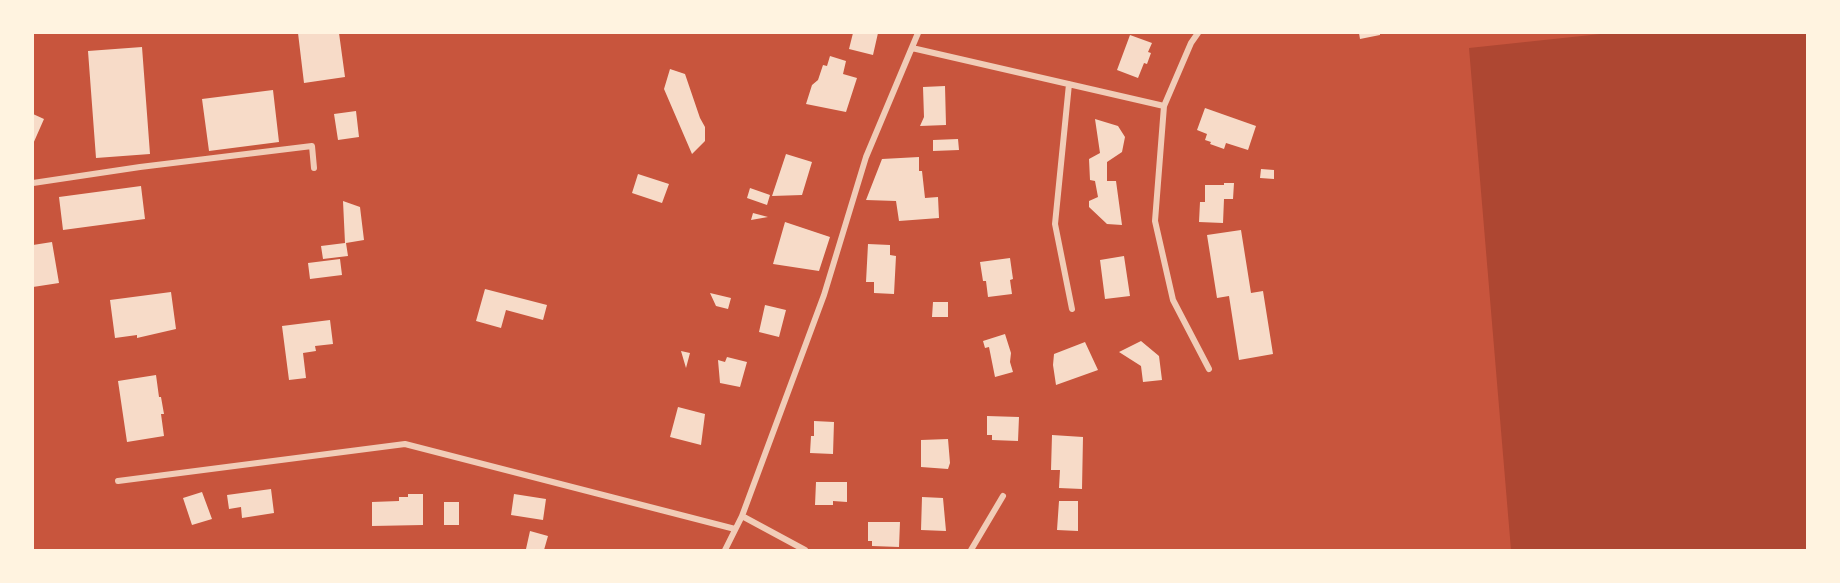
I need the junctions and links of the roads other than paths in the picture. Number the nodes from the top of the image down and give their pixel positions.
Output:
1 (918, 33) edge
2 (1198, 33) edge
3 (912, 48) junction
4 (1069, 84) junction
5 (1164, 106) junction
6 (314, 168) dead end
7 (33, 183) edge
8 (1072, 309) dead end
9 (1209, 369) dead end
10 (118, 481) dead end
11 (1003, 496) dead end
12 (742, 516) junction
13 (735, 529) junction
14 (724, 550) edge
15 (806, 550) edge
16 (971, 550) edge

1 - 3 street
2 - 5 street
3 - 4 street
3 - 12 street
4 - 5 street
4 - 8 street
5 - 9 street
6 - 7 street
10 - 13 street
11 - 16 street
12 - 13 street
12 - 15 street
13 - 14 street

